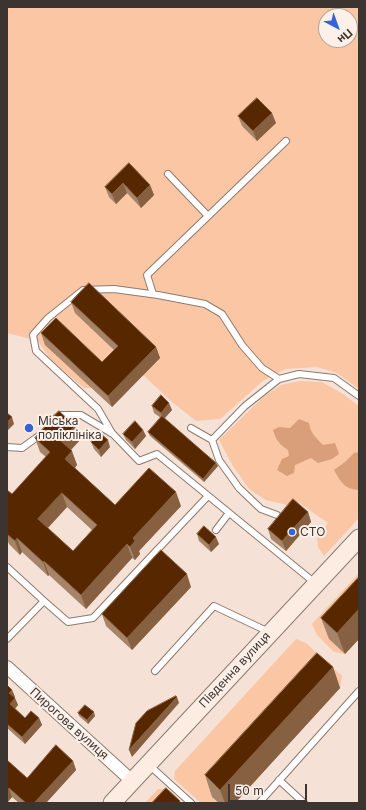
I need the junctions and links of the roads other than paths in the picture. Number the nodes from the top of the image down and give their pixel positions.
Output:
1 (286, 141) dead end
2 (168, 174) dead end
3 (208, 216) junction
4 (153, 294) junction
5 (278, 379) junction
6 (359, 396) edge
7 (50, 425) edge
8 (191, 428) dead end
9 (45, 430) edge
10 (112, 433) junction
11 (212, 440) junction
12 (7, 447) edge
13 (208, 496) junction
14 (229, 513) junction
15 (276, 515) dead end
16 (216, 530) dead end
17 (359, 538) edge
18 (7, 567) edge
19 (316, 584) junction
20 (44, 600) junction
21 (270, 633) junction
22 (7, 639) edge
23 (7, 667) edge
24 (155, 671) dead end
25 (359, 691) edge
26 (148, 764) junction
27 (279, 780) junction
28 (132, 781) junction
29 (112, 803) edge
30 (191, 803) edge
31 (259, 803) edge
32 (304, 803) edge

1 - 3 lane
2 - 3 lane
3 - 4 lane
4 - 5 lane
4 - 10 lane
5 - 6 lane
5 - 11 lane
7 - 10 lane
8 - 11 lane
9 - 12 lane
10 - 13 lane
11 - 15 lane
13 - 14 lane
13 - 20 lane
14 - 16 lane
14 - 19 lane
17 - 19 street, Південна вулиця
18 - 20 lane
19 - 21 street, Південна вулиця
20 - 22 lane
21 - 24 lane
21 - 26 street, Південна вулиця
23 - 28 street, Пирогова вулиця
25 - 27 lane
26 - 28 street, Південна вулиця
26 - 30 lane
27 - 31 lane
27 - 32 lane
28 - 29 street, Південна вулиця

